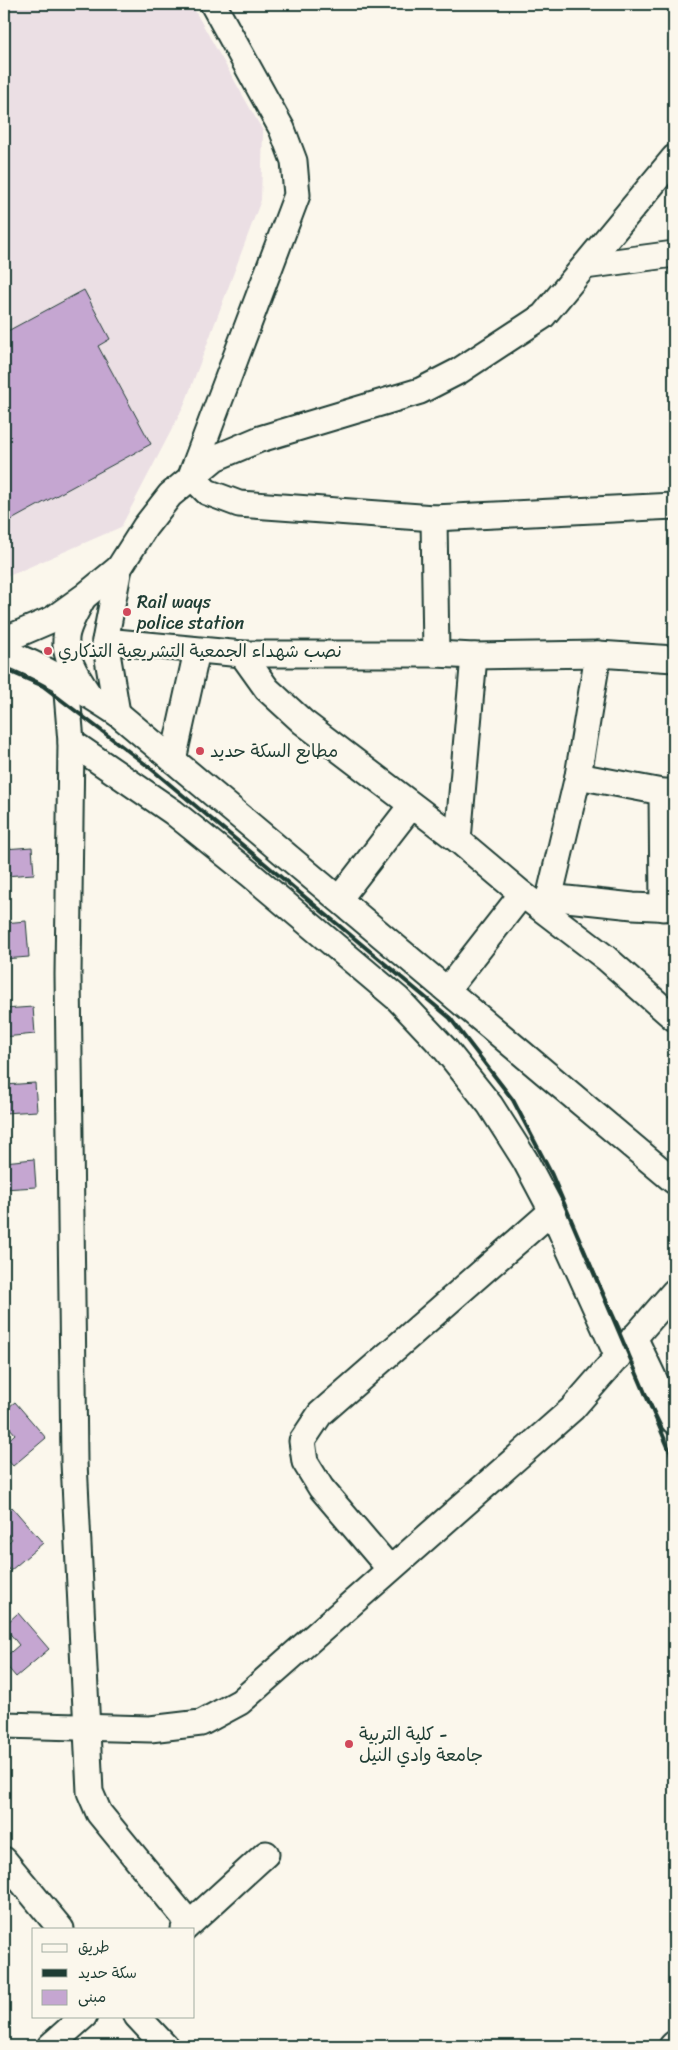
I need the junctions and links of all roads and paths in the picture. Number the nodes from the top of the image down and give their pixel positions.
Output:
1 (213, 4) edge
2 (674, 158) edge
3 (674, 254) edge
4 (585, 266) junction
5 (191, 476) junction
6 (674, 506) edge
7 (434, 518) junction
8 (119, 568) junction
9 (85, 596) junction
10 (4, 640) edge
11 (105, 641) junction
12 (196, 651) junction
13 (4, 652) edge
14 (242, 654) junction
15 (436, 654) junction
16 (598, 654) junction
17 (474, 656) junction
18 (674, 659) edge
19 (66, 681) junction
20 (88, 694) junction
21 (117, 714) junction
22 (71, 742) junction
23 (173, 760) junction
24 (578, 776) junction
25 (668, 792) edge
26 (411, 806) junction
27 (458, 840) junction
28 (522, 894) junction
29 (339, 899) junction
30 (547, 904) junction
31 (668, 908) edge
32 (446, 990) junction
33 (674, 1018) edge
34 (674, 1181) edge
35 (552, 1211) junction
36 (674, 1292) edge
37 (634, 1338) junction
38 (618, 1357) junction
39 (674, 1421) edge
40 (389, 1568) junction
41 (4, 1724) edge
42 (87, 1726) junction
43 (266, 1854) dead end
44 (4, 1860) edge
45 (187, 1926) edge
46 (60, 1928) edge
47 (82, 2018) edge
48 (139, 2018) edge
49 (50, 2046) edge
50 (165, 2046) edge

1 - 5 street
2 - 4 street
3 - 4 street
4 - 5 street
5 - 7 street
5 - 8 street
6 - 7 street
7 - 15 street
8 - 9 street
8 - 11 street
9 - 10 street
9 - 20 street
11 - 12 street
11 - 21 street
12 - 14 street
12 - 23 street
13 - 19 street
14 - 15 street
14 - 26 street
15 - 17 street
16 - 17 street
16 - 18 street
16 - 24 street
17 - 27 street
19 - 20 street
19 - 22 street
20 - 21 street
21 - 23 street
22 - 35 street
22 - 42 street
23 - 29 street
24 - 25 street
24 - 30 street
25 - 31 street
26 - 27 street
26 - 29 street
27 - 28 street
28 - 30 street
28 - 32 street
29 - 32 street
30 - 31 street
30 - 33 street
32 - 34 street
35 - 38 street
35 - 40 street
36 - 37 street
37 - 38 street
37 - 39 street
38 - 40 street
40 - 42 street
41 - 42 street
42 - 45 street
43 - 45 street
44 - 46 street
47 - 49 street
48 - 50 street

